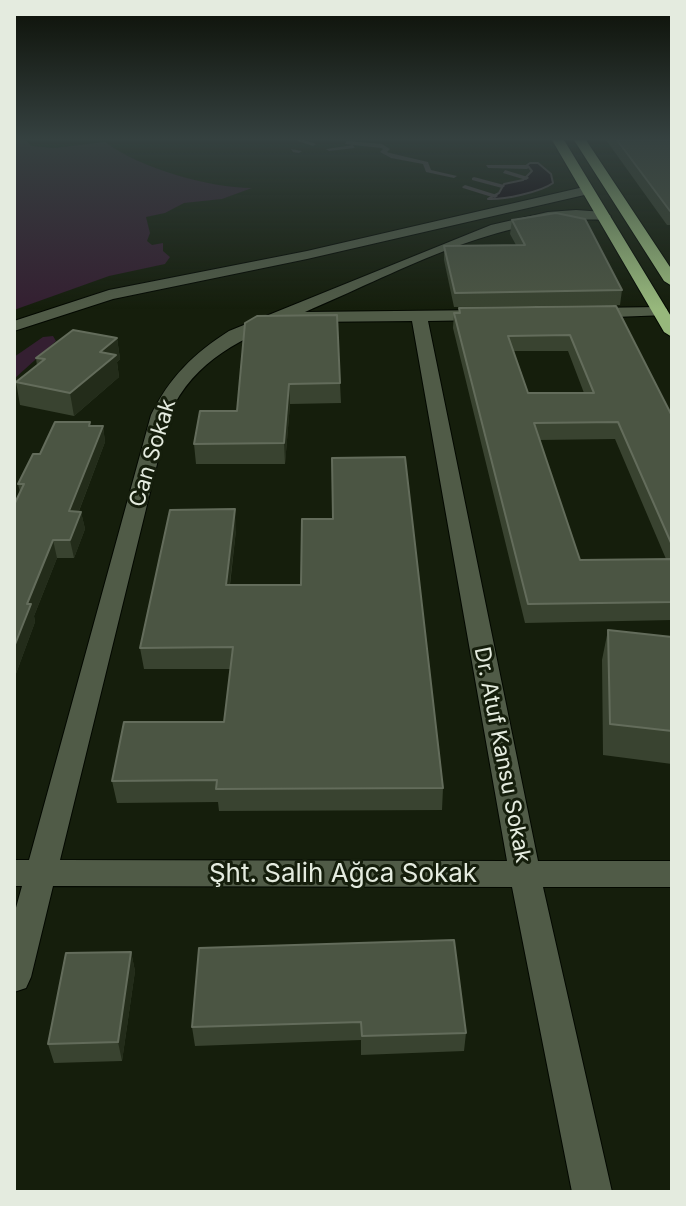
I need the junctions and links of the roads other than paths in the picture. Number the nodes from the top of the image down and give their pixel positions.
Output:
1 (559, 196) edge
2 (592, 196) edge
3 (617, 196) edge
4 (527, 203) junction
5 (546, 215) junction
6 (629, 215) junction
7 (604, 216) junction
8 (672, 281) edge
9 (661, 312) junction
10 (578, 314) edge
11 (499, 315) edge
12 (419, 316) junction
13 (278, 318) junction
14 (14, 326) edge
15 (672, 332) edge
16 (27, 874) edge
17 (672, 874) edge
18 (525, 875) junction
19 (14, 977) edge
20 (592, 1192) edge

1 - 4 street
2 - 7 highway
3 - 6 highway
4 - 5 street
4 - 14 street
5 - 7 street, Can Sokak
5 - 13 street, Can Sokak
6 - 7 highway
6 - 8 highway
7 - 9 highway
9 - 10 street
9 - 15 highway
11 - 12 street
12 - 13 street
12 - 18 street, Dr. Atuf Kansu Sokak
13 - 16 street, Can Sokak
16 - 18 street, Şht. Salih Ağca Sokak
16 - 19 street, Can Sokak
17 - 18 street, Şht. Salih Ağca Sokak
18 - 20 street, Dr. Atuf Kansu Sokak

